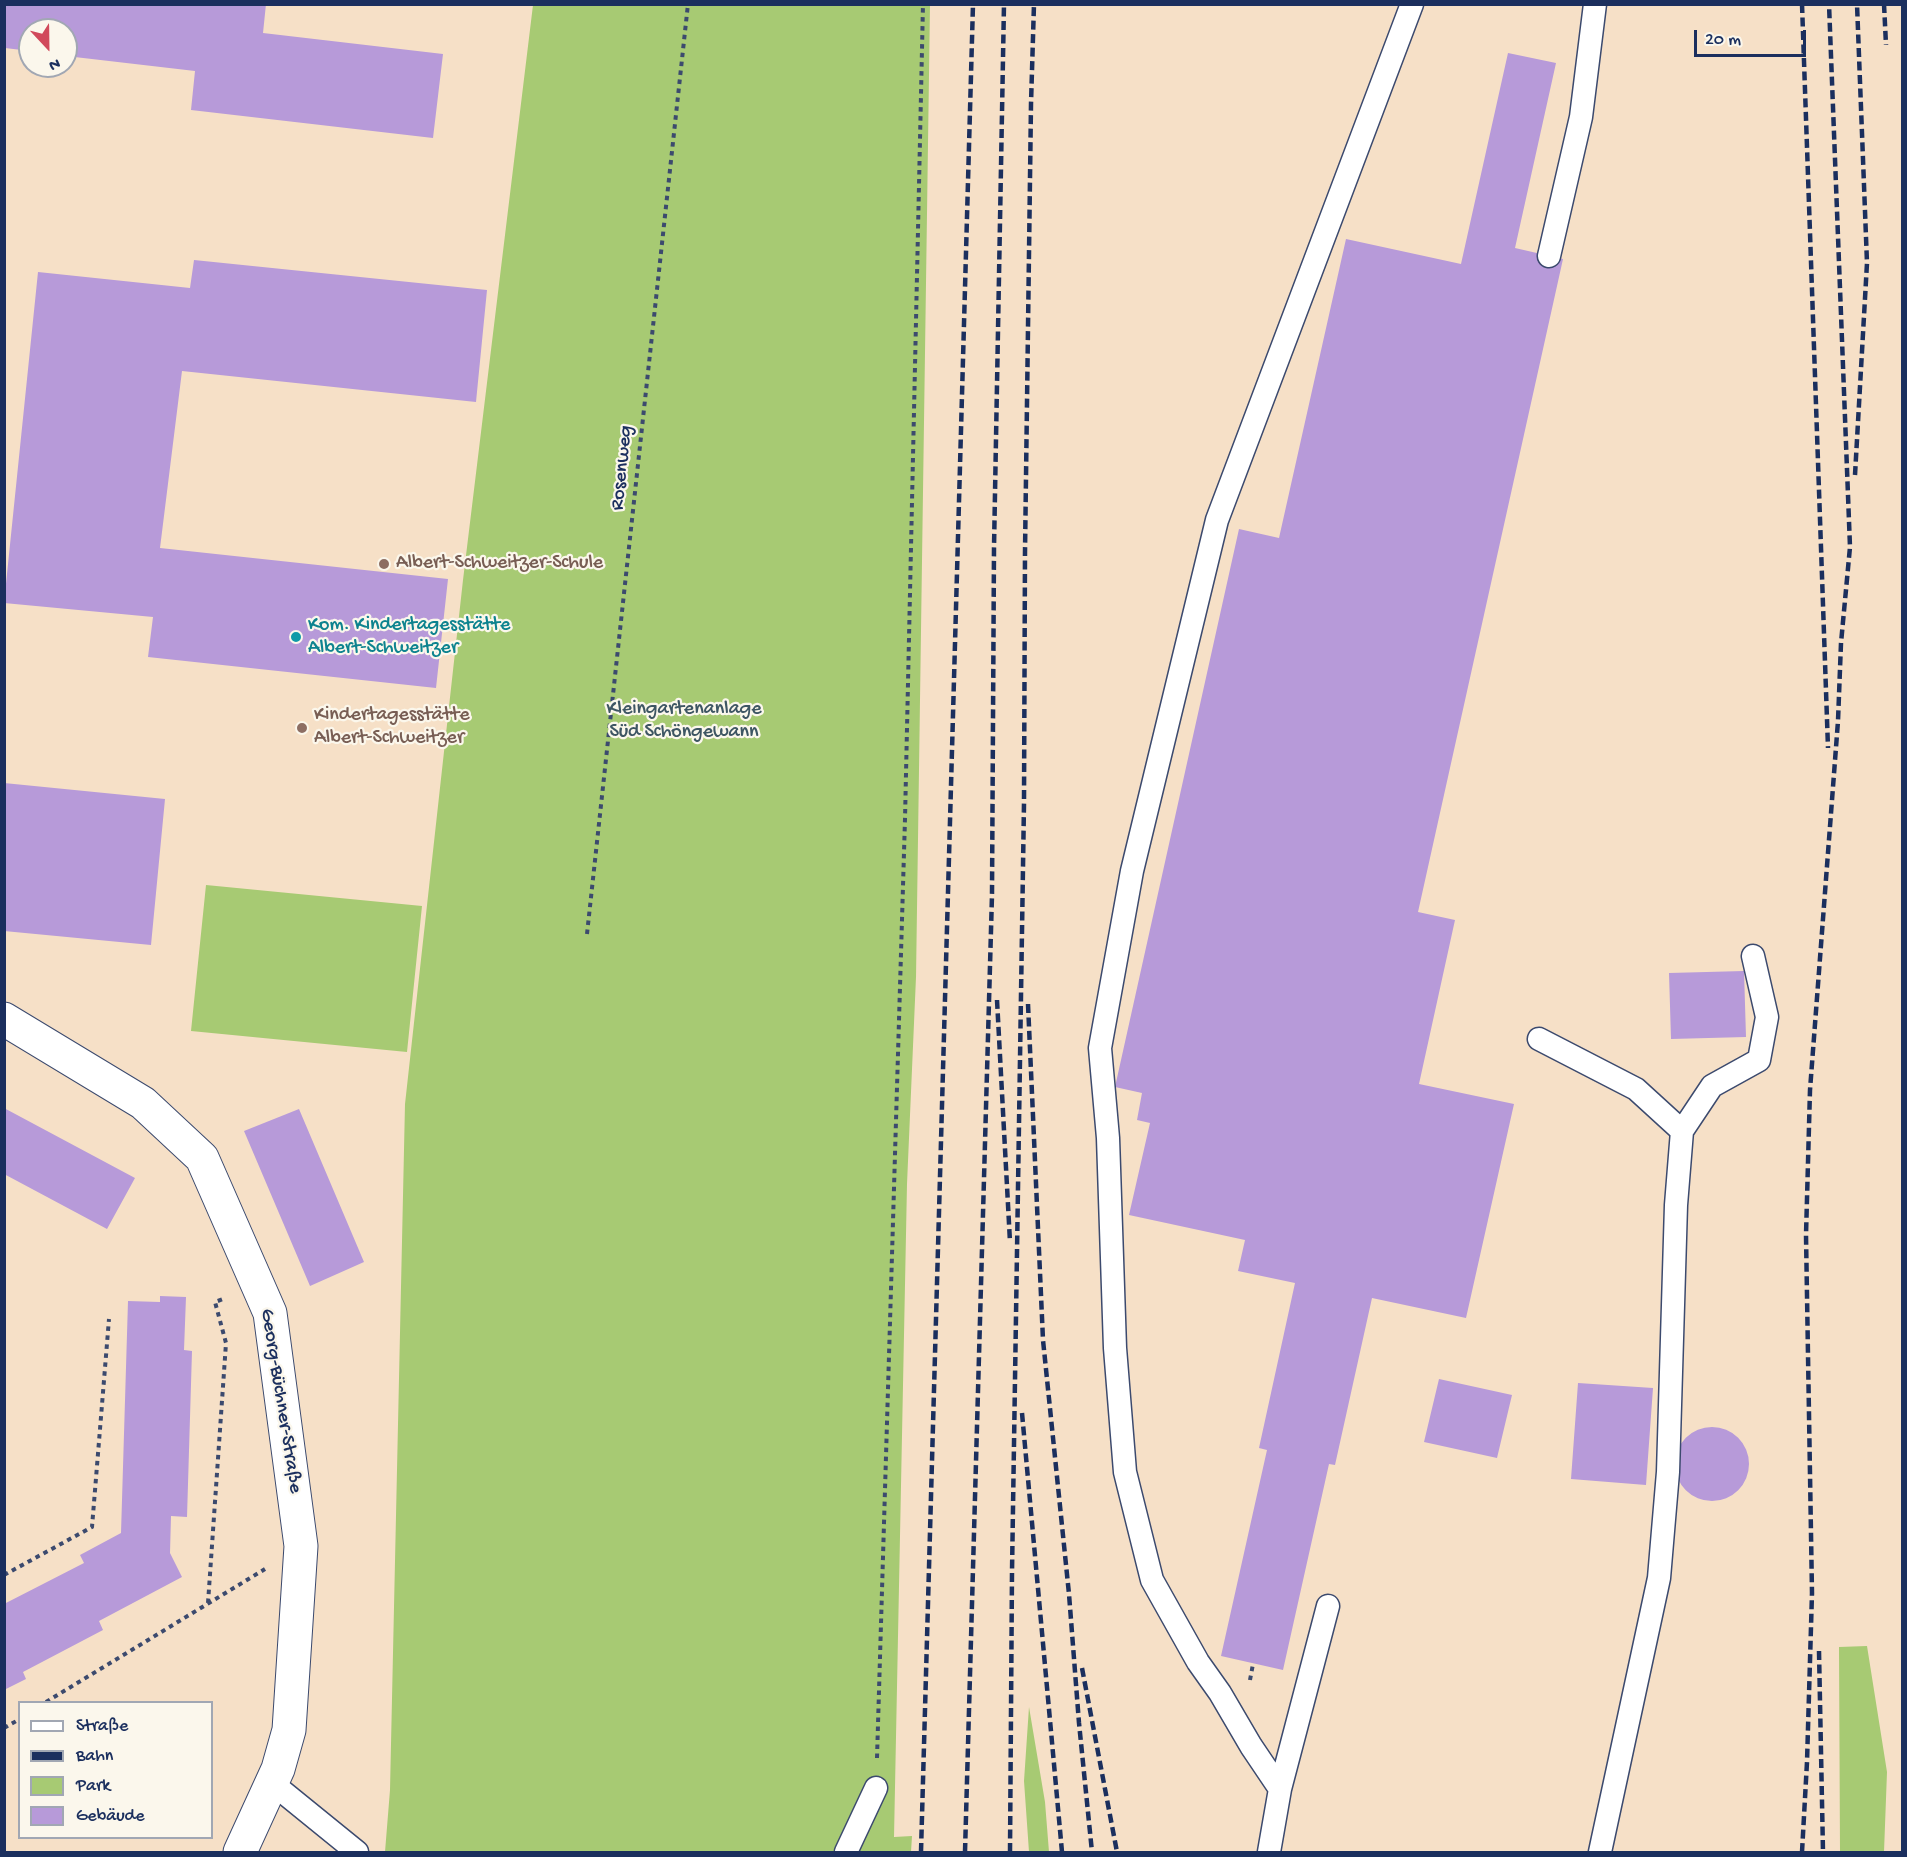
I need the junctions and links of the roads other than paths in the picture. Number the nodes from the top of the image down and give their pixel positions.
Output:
1 (1412, 4) edge
2 (1595, 4) edge
3 (1549, 256) dead end
4 (1753, 956) dead end
5 (4, 1019) edge
6 (1539, 1039) dead end
7 (1682, 1131) junction
8 (1328, 1606) dead end
9 (272, 1783) junction
10 (876, 1788) road end
11 (1280, 1789) junction
12 (240, 1852) edge
13 (357, 1852) edge
14 (846, 1852) edge
15 (1269, 1852) edge
16 (1600, 1852) edge

1 - 11 lane
2 - 3 lane
4 - 7 lane
5 - 9 street, Georg-Büchner-Straße
6 - 7 lane
7 - 16 lane
8 - 11 lane
9 - 12 street, Georg-Büchner-Straße
9 - 13 lane
10 - 14 lane
11 - 15 lane

